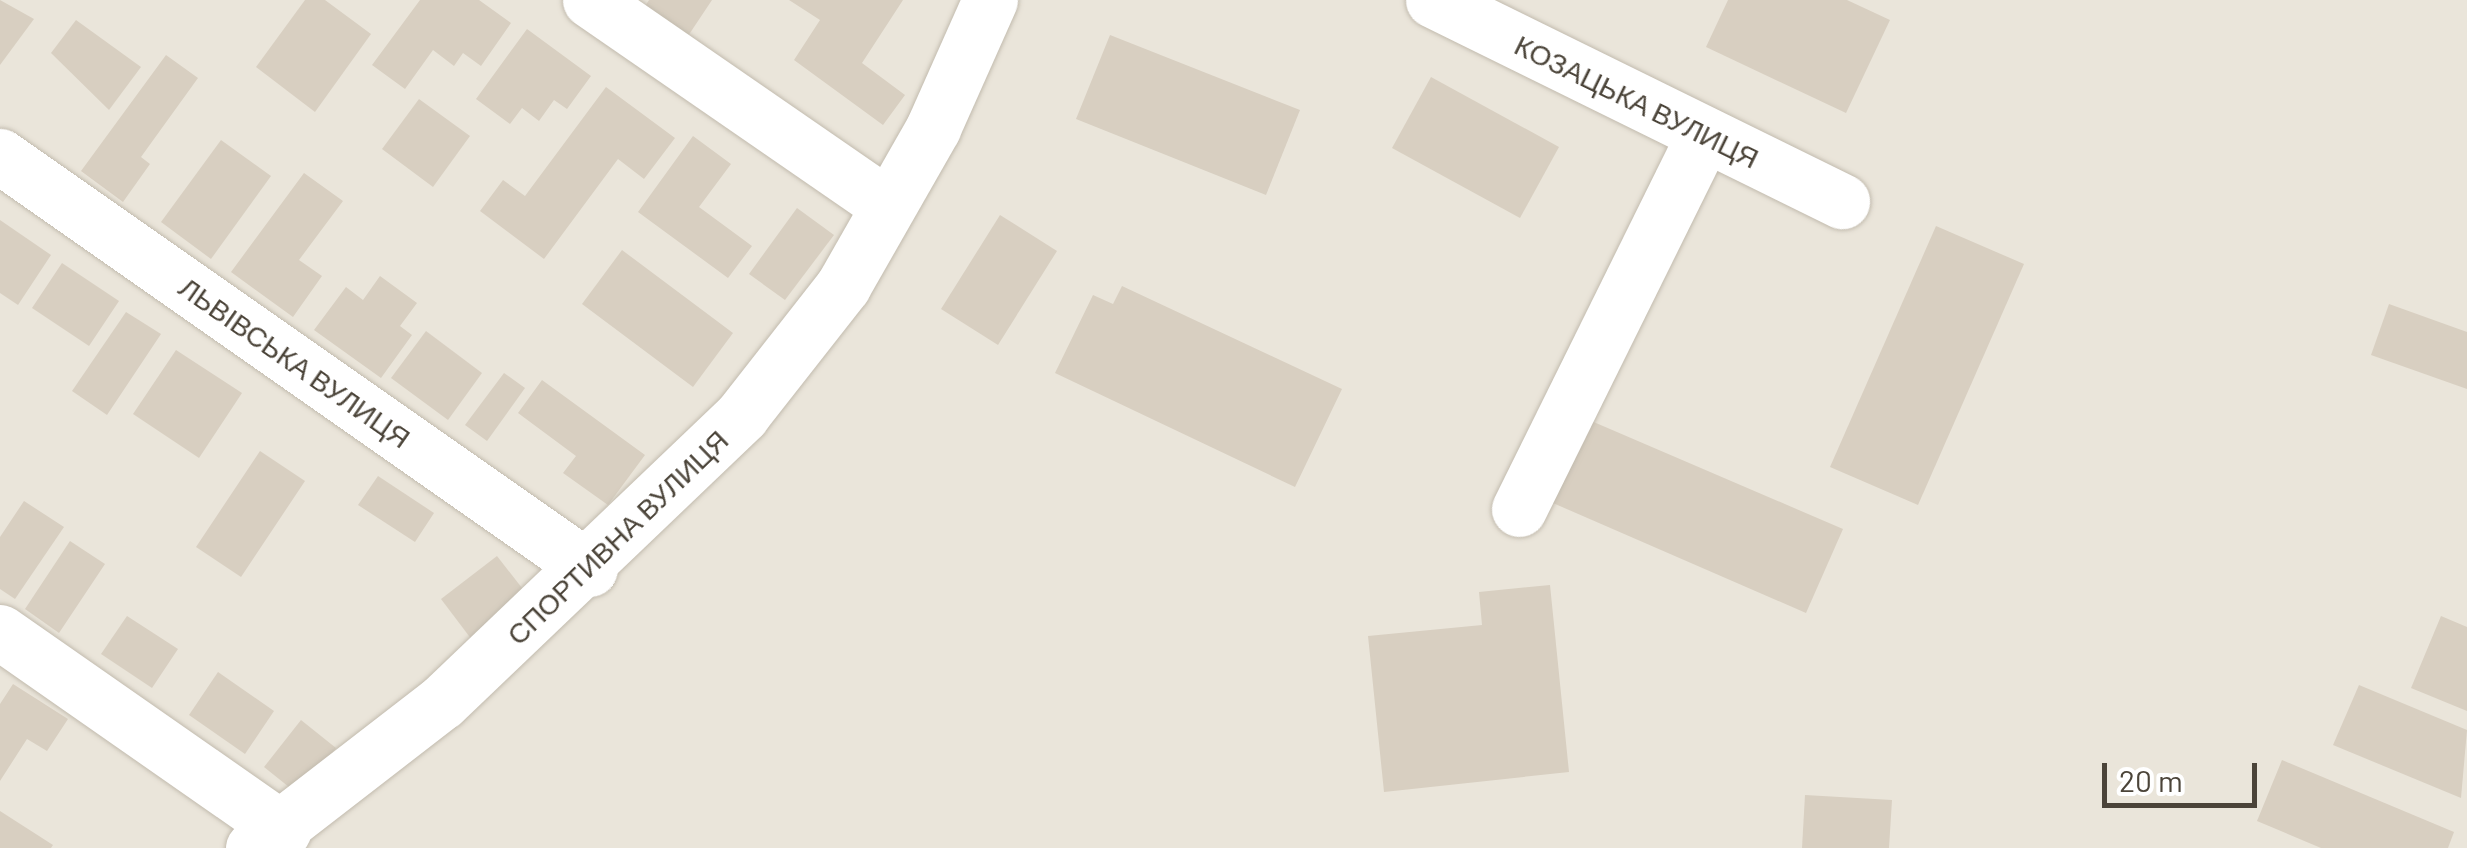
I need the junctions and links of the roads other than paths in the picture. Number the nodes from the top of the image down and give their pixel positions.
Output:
1 (590, 0) edge
2 (990, 0) edge
3 (1433, 0) edge
4 (1704, 134) junction
5 (0, 156) edge
6 (1842, 200) dead end
7 (887, 205) junction
8 (1519, 509) dead end
9 (590, 568) junction
10 (0, 632) edge
11 (269, 839) edge

1 - 7 street
2 - 7 street, СПОРТИВНА ВУЛИЦЯ
3 - 4 street, КОЗАЦЬКА ВУЛИЦЯ
4 - 6 street, КОЗАЦЬКА ВУЛИЦЯ
4 - 8 street
5 - 9 street, ЛЬВІВСЬКА ВУЛИЦЯ
7 - 9 street, СПОРТИВНА ВУЛИЦЯ
9 - 11 street, СПОРТИВНА ВУЛИЦЯ
10 - 11 street

